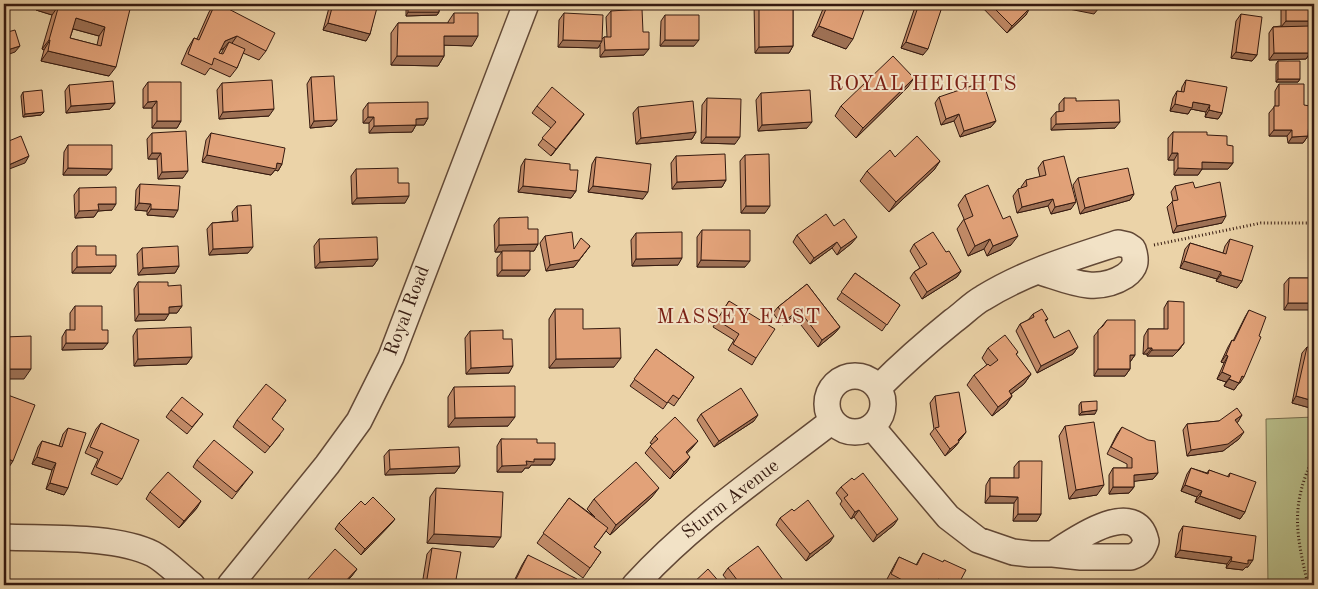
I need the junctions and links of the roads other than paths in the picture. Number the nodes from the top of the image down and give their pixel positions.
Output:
1 (526, 4) edge
2 (1038, 271) dead end
3 (878, 388) junction
4 (832, 421) junction
5 (872, 427) junction
6 (4, 537) edge
7 (1052, 554) dead end
8 (192, 585) edge
9 (230, 585) edge
10 (635, 585) edge

1 - 9 street, Royal Road
2 - 3 street
3 - 4 street
3 - 5 street
4 - 5 street
4 - 10 street, Sturm Avenue
5 - 7 street
6 - 8 street

